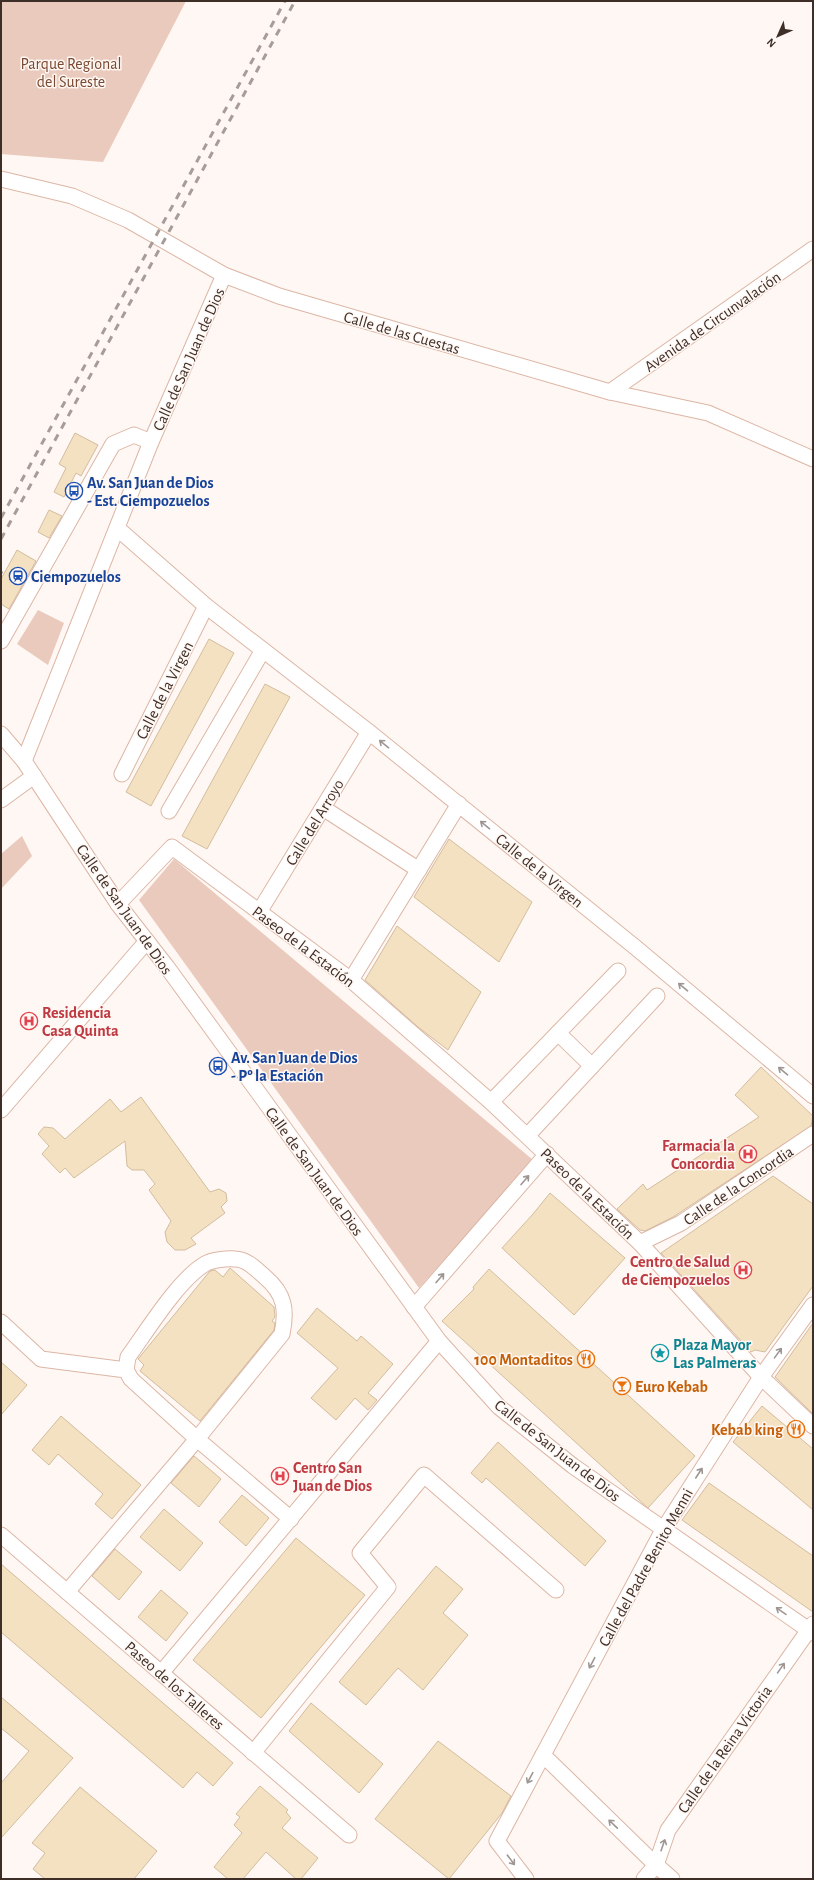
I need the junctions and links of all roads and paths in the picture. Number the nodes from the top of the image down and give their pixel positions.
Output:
1 (1, 179) edge
2 (813, 249) edge
3 (224, 275) junction
4 (610, 392) junction
5 (151, 442) junction
6 (813, 459) edge
7 (117, 528) junction
8 (206, 606) junction
9 (1, 641) edge
10 (263, 650) junction
11 (369, 732) junction
12 (1, 734) edge
13 (24, 760) junction
14 (122, 774) dead end
15 (34, 776) junction
16 (1, 800) edge
17 (459, 804) junction
18 (323, 808) junction
19 (169, 811) dead end
20 (419, 870) junction
21 (118, 904) junction
22 (259, 912) junction
23 (146, 941) junction
24 (618, 971) dead end
25 (351, 980) junction
26 (657, 996) dead end
27 (558, 1033) junction
28 (592, 1066) junction
29 (813, 1096) edge
30 (491, 1102) junction
31 (1, 1110) edge
32 (813, 1134) edge
33 (528, 1135) junction
34 (547, 1154) junction
35 (640, 1243) junction
36 (813, 1305) edge
37 (414, 1307) junction
38 (1, 1322) edge
39 (439, 1341) junction
40 (126, 1370) junction
41 (761, 1377) junction
42 (813, 1426) edge
43 (197, 1440) junction
44 (290, 1519) junction
45 (663, 1530) junction
46 (1, 1535) edge
47 (556, 1590) dead end
48 (67, 1592) junction
49 (811, 1629) edge
50 (162, 1672) junction
51 (253, 1753) junction
52 (543, 1755) junction
53 (348, 1835) dead end
54 (656, 1865) junction
55 (526, 1879) edge
56 (644, 1879) edge
57 (672, 1879) edge

1 - 3 street, Calle de las Cuestas
2 - 4 street, Avenida de Circunvalación
3 - 4 street, Calle de las Cuestas
3 - 5 street, Calle de San Juan de Dios
4 - 6 street, Calle de las Cuestas
5 - 7 street, Calle de San Juan de Dios
5 - 9 street, Calle de San Juan de Dios
7 - 8 street, Calle de la Virgen
7 - 13 street, Calle de San Juan de Dios
8 - 10 street, Calle de la Virgen
8 - 14 street, Calle de la Virgen
10 - 11 street, Calle de la Virgen
10 - 19 street
17 -> 11 street, Calle de la Virgen
11 - 18 street, Calle del Arroyo
12 - 13 street, Calle de San Juan de Dios
13 - 15 street, Calle de San Juan de Dios
15 - 16 street
15 - 21 street, Calle de San Juan de Dios
17 - 20 street
29 -> 17 street, Calle de la Virgen
18 - 20 street
18 - 22 street, Calle del Arroyo
20 - 25 street
21 - 22 street, Paseo de la Estación
21 - 23 street, Calle de San Juan de Dios
22 - 25 street, Paseo de la Estación
23 - 31 street
23 - 37 street, Calle de San Juan de Dios
24 - 27 street
25 - 30 street, Paseo de la Estación
26 - 28 street, Paseo de la Estación
27 - 28 street
27 - 30 street
28 - 33 street, Paseo de la Estación
30 - 33 street, Paseo de la Estación
32 - 35 street, Calle de la Concordia
33 - 34 street, Paseo de la Estación
34 - 35 street, Paseo de la Estación
37 -> 34 street
35 - 41 street, Paseo de la Estación
41 -> 36 street, Calle del Padre Benito Menni
37 - 39 street, Calle de San Juan de Dios
38 - 40 street
39 - 44 street
39 - 45 street, Calle de San Juan de Dios
40 - 43 street
40 - 43 street
41 - 42 street, Paseo de la Estación
45 -> 41 street, Calle del Padre Benito Menni
43 - 44 street
43 - 48 street
44 - 50 street
49 -> 45 street, Calle de San Juan de Dios
45 -> 52 street, Calle del Padre Benito Menni
46 - 48 street, Paseo de los Talleres
47 - 51 street
48 - 50 street, Paseo de los Talleres
54 -> 49 street, Calle de la Reina Victoria
50 - 51 street, Paseo de los Talleres
51 - 53 street, Paseo de los Talleres
54 -> 52 street
52 -> 55 street, Calle del Padre Benito Menni
54 - 56 street, Calle de la Reina Victoria
54 - 57 street

